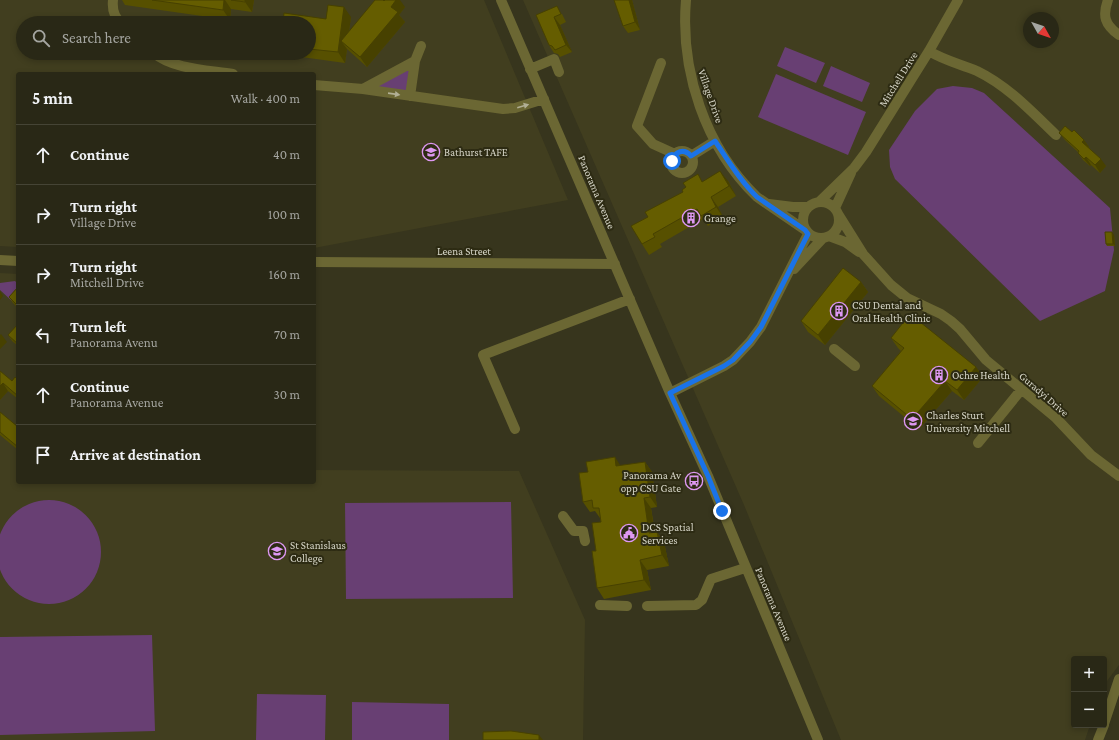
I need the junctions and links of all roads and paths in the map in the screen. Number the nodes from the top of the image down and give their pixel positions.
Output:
1 (113, 0) edge
2 (501, 0) edge
3 (686, 0) edge
4 (958, 0) edge
5 (1108, 0) edge
6 (116, 16) edge
7 (1119, 36) edge
8 (421, 46) dead end
9 (929, 51) junction
10 (164, 60) edge
11 (415, 62) junction
12 (661, 63) dead end
13 (530, 69) junction
14 (221, 72) edge
15 (559, 72) dead end
16 (316, 85) edge
17 (363, 89) junction
18 (410, 96) junction
19 (544, 99) junction
20 (1056, 135) dead end
21 (715, 141) junction
22 (675, 154) junction
23 (691, 156) junction
24 (854, 168) junction
25 (819, 202) junction
26 (767, 203) junction
27 (808, 207) junction
28 (836, 211) junction
29 (806, 232) junction
30 (826, 237) junction
31 (863, 254) junction
32 (0, 260) edge
33 (16, 261) edge
34 (316, 262) edge
35 (615, 264) junction
36 (786, 278) junction
37 (630, 299) junction
38 (834, 349) dead end
39 (854, 366) dead end
40 (1021, 390) junction
41 (670, 393) junction
42 (515, 429) dead end
43 (978, 443) dead end
44 (1119, 476) edge
45 (563, 516) dead end
46 (584, 541) dead end
47 (745, 568) junction
48 (600, 605) dead end
49 (626, 606) dead end
50 (647, 606) dead end
51 (1119, 679) edge
52 (1107, 715) edge
53 (1102, 728) edge
54 (818, 740) edge
55 (1098, 740) edge

1 - 6 street
2 - 13 street, Panorama Avenue
3 - 21 street, Village Drive
4 - 9 street, Mitchell Drive
5 - 7 street
8 - 11 street
9 - 20 street
9 - 24 street, Mitchell Drive
10 - 14 street
11 - 17 street
11 - 18 street
12 - 22 street
13 - 15 street
13 - 19 street, Panorama Avenue
16 - 17 street
17 -> 18 street
18 -> 19 street
19 - 35 street, Panorama Avenue
21 - 23 street
21 - 26 street, Village Drive
22 - 23 street
22 - 23 street
24 - 25 street, Mitchell Drive
24 - 28 street, Mitchell Drive
25 - 27 street
25 - 28 street
26 - 27 street, Village Drive
26 - 29 street, Village Drive
27 - 29 street
28 - 30 street
28 - 31 street, Guradyi Drive
29 - 30 street
29 - 36 street
30 - 31 street, Guradyi Drive
30 - 36 street
31 - 40 street, Guradyi Drive
32 - 33 street
34 - 35 street, Leena Street
35 - 37 street, Panorama Avenue
36 - 41 street
37 - 41 street, Panorama Avenue
37 - 42 street
38 - 39 street
40 - 43 street
40 - 44 street, Guradyi Drive
41 - 47 street, Panorama Avenue
45 - 46 street
47 - 50 street
47 - 54 street, Panorama Avenue
48 - 49 street
51 - 52 street
53 - 55 street

